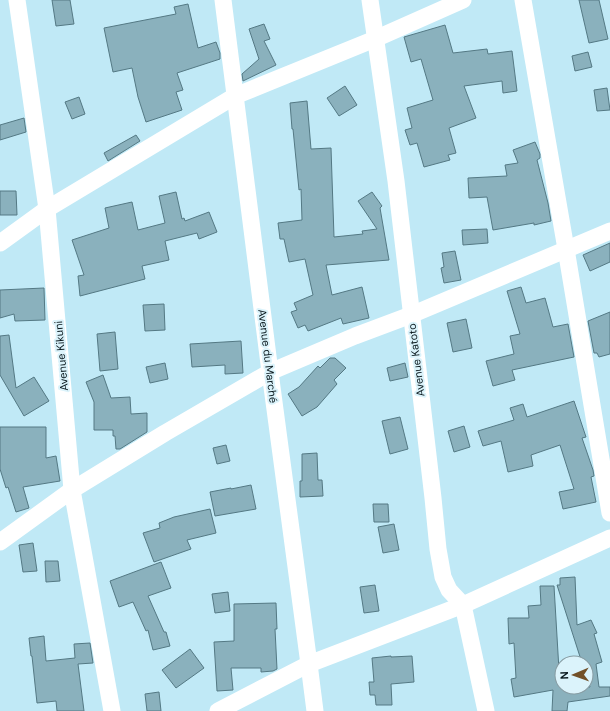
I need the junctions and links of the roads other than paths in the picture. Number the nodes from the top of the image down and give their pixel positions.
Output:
1 (17, 0) edge
2 (223, 0) edge
3 (370, 0) edge
4 (463, 0) edge
5 (523, 0) edge
6 (375, 39) junction
7 (235, 96) junction
8 (48, 209) junction
9 (610, 231) edge
10 (0, 243) edge
11 (566, 249) junction
12 (411, 315) junction
13 (270, 372) junction
14 (72, 490) junction
15 (610, 513) edge
16 (610, 538) edge
17 (0, 542) edge
18 (463, 605) junction
19 (309, 664) junction
20 (112, 711) edge
21 (218, 711) edge
22 (315, 711) edge
23 (486, 711) edge

1 - 8 street, Avenue Kikuni
2 - 7 street, Avenue du Marché
3 - 6 street, Avenue Katoto
4 - 6 street
5 - 11 street
6 - 7 street
6 - 12 street, Avenue Katoto
7 - 8 street
7 - 13 street, Avenue du Marché
8 - 10 street
8 - 14 street, Avenue Kikuni
9 - 11 street
11 - 12 street
11 - 15 street
12 - 13 street
12 - 18 street, Avenue Katoto
13 - 14 street
13 - 19 street, Avenue du Marché
14 - 17 street
14 - 20 street, Avenue Kikuni
16 - 18 street
18 - 19 street
18 - 23 street
19 - 21 street
19 - 22 street, Avenue du Marché

